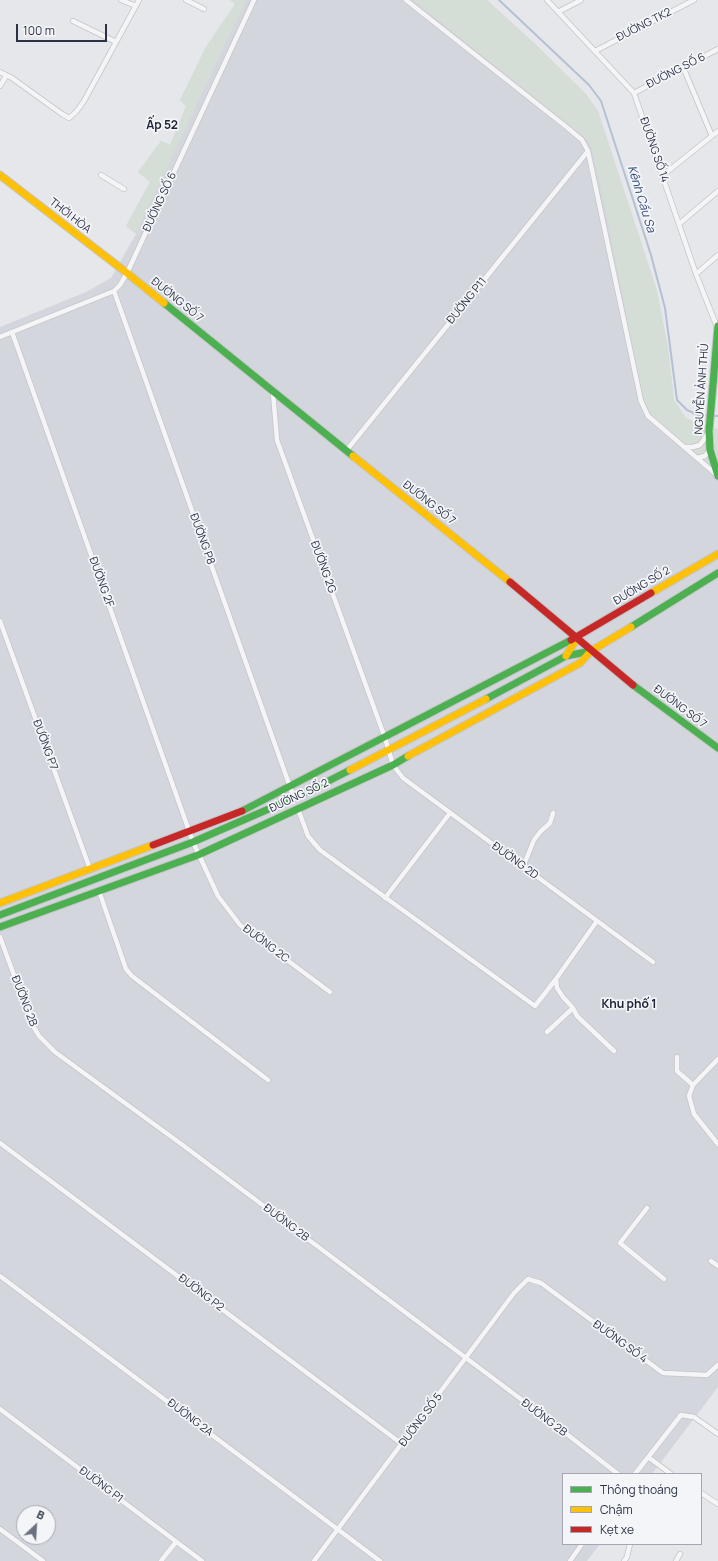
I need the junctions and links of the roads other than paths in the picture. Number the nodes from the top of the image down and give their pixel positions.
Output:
1 (121, 0) edge
2 (139, 0) edge
3 (186, 0) edge
4 (254, 0) edge
5 (406, 0) edge
6 (547, 0) edge
7 (581, 0) edge
8 (691, 1) edge
9 (136, 6) junction
10 (204, 9) dead end
11 (558, 12) junction
12 (73, 21) dead end
13 (116, 42) junction
14 (718, 49) edge
15 (595, 51) junction
16 (683, 67) junction
17 (0, 72) edge
18 (6, 76) junction
19 (0, 86) edge
20 (634, 93) junction
21 (718, 131) edge
22 (712, 136) junction
23 (588, 151) junction
24 (0, 174) edge
25 (101, 175) dead end
26 (662, 176) junction
27 (124, 189) dead end
28 (718, 191) edge
29 (679, 224) junction
30 (718, 255) edge
31 (127, 273) junction
32 (696, 274) junction
33 (114, 291) junction
34 (718, 327) edge
35 (12, 332) junction
36 (0, 337) edge
37 (273, 393) junction
38 (709, 431) junction
39 (684, 447) junction
40 (710, 450) junction
41 (346, 451) junction
42 (697, 458) junction
43 (718, 476) edge
44 (718, 554) edge
45 (718, 573) edge
46 (0, 621) edge
47 (577, 637) junction
48 (591, 651) junction
49 (566, 656) junction
50 (386, 738) junction
51 (718, 748) edge
52 (389, 751) junction
53 (393, 765) junction
54 (291, 786) junction
55 (294, 798) junction
56 (298, 808) junction
57 (450, 813) junction
58 (553, 813) dead end
59 (190, 831) junction
60 (193, 842) junction
61 (198, 855) junction
62 (523, 867) junction
63 (90, 869) junction
64 (99, 891) junction
65 (385, 898) junction
66 (0, 903) edge
67 (0, 915) edge
68 (597, 921) junction
69 (0, 927) edge
70 (0, 936) edge
71 (653, 962) dead end
72 (556, 979) junction
73 (330, 992) dead end
74 (573, 1008) junction
75 (547, 1032) dead end
76 (614, 1051) dead end
77 (677, 1057) dead end
78 (718, 1059) edge
79 (268, 1080) dead end
80 (692, 1085) junction
81 (0, 1143) edge
82 (718, 1144) edge
83 (647, 1208) dead end
84 (711, 1261) dead end
85 (718, 1266) edge
86 (0, 1276) edge
87 (528, 1279) joint
88 (664, 1279) dead end
89 (466, 1359) junction
90 (718, 1365) edge
91 (0, 1409) edge
92 (718, 1434) edge
93 (402, 1444) junction
94 (648, 1457) junction
95 (617, 1473) edge
96 (636, 1473) edge
97 (670, 1473) edge
98 (702, 1494) edge
99 (718, 1504) edge
100 (0, 1529) edge
101 (338, 1529) junction
102 (176, 1542) junction
103 (581, 1545) edge
104 (630, 1545) edge
105 (680, 1554) dead end
106 (43, 1561) edge
107 (161, 1561) edge
108 (202, 1561) edge
109 (314, 1561) edge
110 (380, 1561) edge
111 (570, 1561) edge
112 (624, 1561) edge
113 (676, 1561) edge

1 - 9 street
2 - 9 street
3 - 10 street
4 - 31 street, ĐƯỜNG SỐ 6
5 - 23 street
6 - 11 street, ĐƯỜNG SỐ 14
7 - 11 street
8 - 15 street, ĐƯỜNG TK2
9 - 13 street
11 - 15 street, ĐƯỜNG SỐ 14
12 - 13 street
13 - 18 street
14 - 16 street, ĐƯỜNG SỐ 6
15 - 20 street, ĐƯỜNG SỐ 14
16 - 20 street, ĐƯỜNG SỐ 6
16 - 22 street
17 - 18 street
18 - 19 street
20 - 26 street, ĐƯỜNG SỐ 14
21 - 22 street
22 - 26 street
23 - 39 street
23 - 41 street, ĐƯỜNG P11
24 - 31 main road, THỚI HÒA
25 - 27 street
26 - 29 street, ĐƯỜNG SỐ 14
28 - 29 street
29 - 32 street, ĐƯỜNG SỐ 14
30 - 32 street
31 - 33 street, ĐƯỜNG SỐ 6
31 - 37 main road, ĐƯỜNG SỐ 7
32 - 34 street, ĐƯỜNG SỐ 14
33 - 35 street
33 - 54 street, ĐƯỜNG P8
34 - 38 main road, NGUYỄN ẢNH THỦ
35 - 36 street
35 - 59 street, ĐƯỜNG 2F
37 - 41 main road, ĐƯỜNG SỐ 7
37 - 50 street, ĐƯỜNG 2G
38 - 39 street
38 - 40 main road, NGUYỄN ẢNH THỦ
39 - 42 street
40 - 42 street
40 - 43 main road, NGUYỄN ẢNH THỦ
41 - 47 main road, ĐƯỜNG SỐ 7
42 - 43 street
44 - 47 main road, ĐƯỜNG SỐ 2
45 - 48 main road, ĐƯỜNG SỐ 2
46 - 63 street, ĐƯỜNG P7
47 - 48 main road, ĐƯỜNG SỐ 7
47 - 49 main road, ĐƯỜNG SỐ 2
47 - 50 main road, ĐƯỜNG SỐ 2
48 - 49 main road, ĐƯỜNG SỐ 2
48 - 51 main road, ĐƯỜNG SỐ 7
48 - 53 main road, ĐƯỜNG SỐ 2
49 - 52 main road, ĐƯỜNG SỐ 2
50 - 52 street, ĐƯỜNG 2G
50 - 54 main road, ĐƯỜNG SỐ 2
52 - 53 street, ĐƯỜNG 2D
52 - 55 main road, ĐƯỜNG SỐ 2
53 - 56 main road, ĐƯỜNG SỐ 2
53 - 57 street, ĐƯỜNG 2D
54 - 55 street, ĐƯỜNG P8
54 - 59 main road, ĐƯỜNG SỐ 2
55 - 60 main road, ĐƯỜNG SỐ 2
56 - 61 main road, ĐƯỜNG SỐ 2
56 - 65 street
57 - 62 street, ĐƯỜNG 2D
57 - 65 street
58 - 62 street
59 - 60 street, ĐƯỜNG 2F
59 - 63 main road, ĐƯỜNG SỐ 2
60 - 61 street, ĐƯỜNG 2C
60 - 67 main road, ĐƯỜNG SỐ 2
61 - 64 main road, ĐƯỜNG SỐ 2
61 - 73 street, ĐƯỜNG 2C
62 - 68 street, ĐƯỜNG 2D
63 - 66 main road, ĐƯỜNG SỐ 2
64 - 69 main road, ĐƯỜNG SỐ 2
64 - 79 street
65 - 72 street
68 - 71 street, ĐƯỜNG 2D
68 - 72 street
70 - 89 street, ĐƯỜNG 2B
72 - 74 street
74 - 75 street
74 - 76 street
77 - 80 street
78 - 80 street
80 - 82 street
81 - 93 street, ĐƯỜNG P2
83 - 88 street
84 - 85 street
86 - 101 street, ĐƯỜNG 2A
87 - 89 street, ĐƯỜNG SỐ 5
87 - 90 street, ĐƯỜNG SỐ 4
89 - 93 street, ĐƯỜNG SỐ 5
89 - 95 street, ĐƯỜNG 2B
91 - 102 street, ĐƯỜNG P1
92 - 94 street
93 - 101 street, ĐƯỜNG SỐ 5
94 - 96 street
94 - 97 street
98 - 99 street
100 - 106 street
101 - 109 street, ĐƯỜNG SỐ 5
101 - 110 street, ĐƯỜNG 2A
102 - 107 street
102 - 108 street, ĐƯỜNG P1
103 - 111 street
104 - 112 street
105 - 113 street

